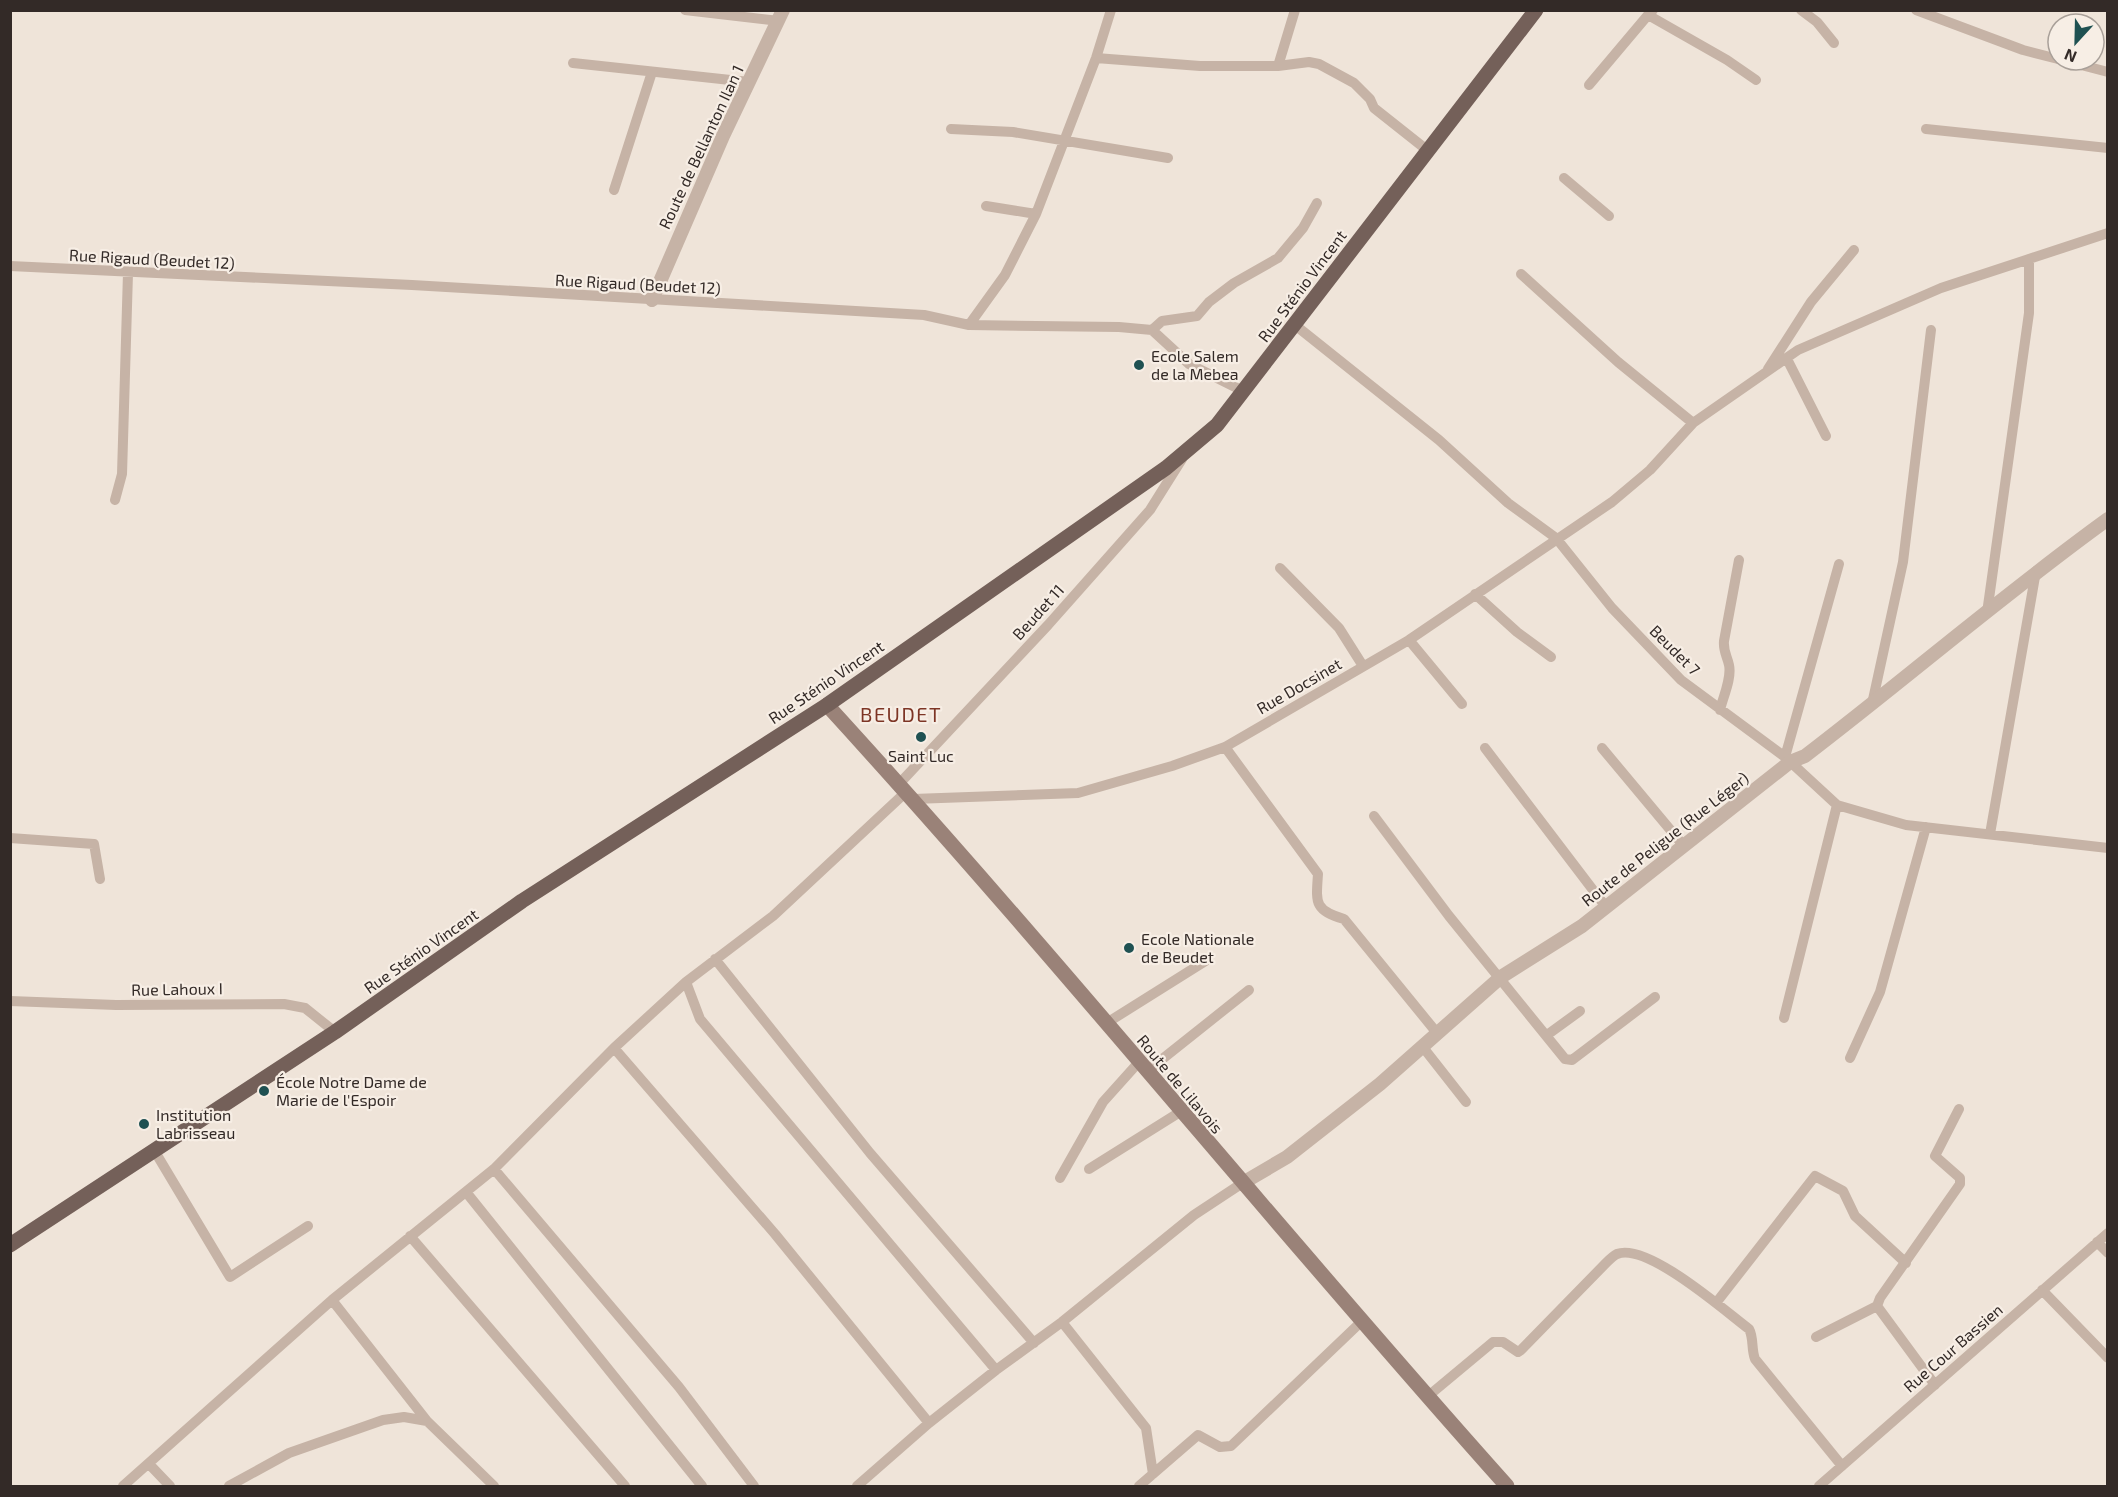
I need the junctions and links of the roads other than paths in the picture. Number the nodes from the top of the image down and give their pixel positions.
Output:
1 (685, 10) edge
2 (1111, 10) edge
3 (1295, 10) edge
4 (1536, 10) edge
5 (1801, 10) edge
6 (1916, 10) edge
7 (1650, 13) edge
8 (781, 16) edge
9 (1834, 43) dead end
10 (2046, 56) edge
11 (1096, 58) junction
12 (573, 63) dead end
13 (1278, 66) junction
14 (652, 72) junction
15 (1756, 80) dead end
16 (749, 82) junction
17 (1589, 85) dead end
18 (951, 129) dead end
19 (1926, 129) dead end
20 (1064, 141) junction
21 (2108, 148) edge
22 (1427, 150) junction
23 (1168, 158) dead end
24 (1564, 178) dead end
25 (614, 190) dead end
26 (1317, 203) dead end
27 (986, 206) dead end
28 (1036, 214) junction
29 (1609, 216) dead end
30 (2108, 233) edge
31 (1854, 250) dead end
32 (2029, 259) junction
33 (10, 266) edge
34 (128, 273) junction
35 (1521, 274) dead end
36 (652, 300) junction
37 (969, 325) junction
38 (1295, 325) junction
39 (1152, 330) junction
40 (1931, 330) dead end
41 (1787, 358) junction
42 (1766, 374) junction
43 (1243, 391) junction
44 (1693, 423) junction
45 (1826, 436) dead end
46 (1187, 450) junction
47 (115, 500) dead end
48 (2108, 519) edge
49 (1556, 538) junction
50 (1739, 560) dead end
51 (1839, 564) dead end
52 (1280, 568) dead end
53 (2036, 571) junction
54 (1475, 594) junction
55 (1987, 613) junction
56 (1408, 640) junction
57 (1551, 657) dead end
58 (1363, 666) junction
59 (1462, 704) dead end
60 (1872, 704) junction
61 (827, 705) junction
62 (1720, 710) junction
63 (1225, 747) junction
64 (1485, 748) dead end
65 (1602, 748) dead end
66 (1787, 760) junction
67 (906, 792) junction
68 (1837, 806) junction
69 (1374, 816) dead end
70 (1926, 827) junction
71 (1990, 834) junction
72 (10, 838) edge
73 (1683, 846) junction
74 (2108, 848) edge
75 (99, 879) dead end
76 (1606, 907) junction
77 (716, 959) junction
78 (1207, 960) dead end
79 (1501, 978) junction
80 (686, 982) junction
81 (1249, 990) dead end
82 (1655, 996) dead end
83 (10, 1001) edge
84 (1580, 1011) dead end
85 (1784, 1018) dead end
86 (1105, 1024) junction
87 (334, 1032) junction
88 (1437, 1033) junction
89 (1547, 1035) junction
90 (1422, 1046) junction
91 (615, 1048) junction
92 (1850, 1058) dead end
93 (1142, 1068) junction
94 (1466, 1102) dead end
95 (1959, 1108) dead end
96 (1180, 1112) junction
97 (154, 1150) junction
98 (1089, 1168) dead end
99 (494, 1169) junction
100 (1060, 1178) dead end
101 (1241, 1184) junction
102 (466, 1192) junction
103 (308, 1226) dead end
104 (2108, 1233) edge
105 (410, 1236) junction
106 (2097, 1242) junction
107 (10, 1245) edge
108 (2108, 1253) edge
109 (1906, 1263) junction
110 (2042, 1290) junction
111 (332, 1300) junction
112 (1716, 1303) junction
113 (1877, 1306) junction
114 (1062, 1322) junction
115 (1362, 1322) junction
116 (1816, 1337) dead end
117 (1034, 1342) junction
118 (2108, 1358) edge
119 (996, 1370) junction
120 (1935, 1385) junction
121 (1427, 1397) junction
122 (427, 1421) junction
123 (929, 1423) junction
124 (149, 1464) junction
125 (1842, 1466) junction
126 (1153, 1474) junction
127 (123, 1486) edge
128 (170, 1486) edge
129 (228, 1486) edge
130 (494, 1486) edge
131 (625, 1486) edge
132 (702, 1486) edge
133 (753, 1486) edge
134 (857, 1486) edge
135 (1139, 1486) edge
136 (1507, 1486) edge
137 (1819, 1486) edge

1 - 8 street
2 - 11 street
3 - 13 street
4 - 22 main road, Rue Sténio Vincent
5 - 9 street
6 - 10 street
7 - 15 street
7 - 17 street
8 - 16 street, Route de Bellanton Ilan 1
11 - 13 street
11 - 20 street
12 - 14 street
13 - 22 street
14 - 16 street
14 - 25 street
16 - 36 street, Route de Bellanton Ilan 1
18 - 20 street
19 - 21 street
20 - 23 street
20 - 28 street
22 - 38 main road, Rue Sténio Vincent
24 - 29 street
26 - 39 street
27 - 28 street
28 - 37 street
30 - 32 street, Rue Docsinet
31 - 42 street
32 - 41 street, Rue Docsinet
32 - 55 street
33 - 34 street, Rue Rigaud (Beudet 12)
34 - 36 street, Rue Rigaud (Beudet 12)
34 - 47 street
35 - 44 street
36 - 37 street, Rue Rigaud (Beudet 12)
37 - 39 street, Rue Rigaud (Beudet 12)
38 - 43 main road, Rue Sténio Vincent
38 - 49 street, Beudet 7
39 - 43 street
40 - 60 street
41 - 42 street, Rue Docsinet
41 - 45 street
42 - 44 street, Rue Docsinet
43 - 46 main road, Rue Sténio Vincent
44 - 49 street, Rue Docsinet
46 - 61 main road, Rue Sténio Vincent
46 - 67 street, Beudet 11
48 - 53 street, Route de Peligue (Rue Léger)
49 - 54 street, Rue Docsinet
49 - 62 street, Beudet 7
50 - 62 street
51 - 66 street
52 - 58 street
53 - 55 street, Route de Peligue (Rue Léger)
53 - 71 street
54 - 56 street, Rue Docsinet
54 - 57 street
55 - 60 street, Route de Peligue (Rue Léger)
56 - 58 street, Rue Docsinet
56 - 59 street
58 - 63 street, Rue Docsinet
60 - 66 street, Route de Peligue (Rue Léger)
61 - 67 main road, Route de Lilavois
61 - 87 main road, Rue Sténio Vincent
62 - 66 street, Beudet 7
63 - 67 street, Rue Docsinet
63 - 88 street
64 - 76 street
65 - 73 street
66 - 68 street, Beudet 7
66 - 73 street, Route de Peligue (Rue Léger)
67 - 77 street, Beudet 11
67 - 86 main road, Route de Lilavois
68 - 70 street, Beudet 7
68 - 85 street
69 - 79 street
70 - 71 street, Beudet 7
70 - 92 street
71 - 74 street, Beudet 7
72 - 75 street
73 - 76 street, Route de Peligue (Rue Léger)
76 - 79 street, Route de Peligue (Rue Léger)
77 - 80 street, Beudet 11
77 - 117 street
78 - 86 street
79 - 88 street, Route de Peligue (Rue Léger)
79 - 89 street
80 - 91 street, Beudet 11
80 - 119 street
81 - 93 street
82 - 89 street
83 - 87 street, Rue Lahoux I
84 - 89 street
86 - 93 main road, Route de Lilavois
87 - 97 main road, Rue Sténio Vincent
88 - 90 street, Route de Peligue (Rue Léger)
90 - 94 street
90 - 101 street, Route de Peligue (Rue Léger)
91 - 99 street, Beudet 11
91 - 123 street
93 - 96 main road, Route de Lilavois
93 - 100 street
95 - 109 street
96 - 98 street
96 - 101 main road, Route de Lilavois
97 - 103 street
97 - 107 main road, Rue Sténio Vincent
99 - 102 street, Beudet 11
99 - 133 street
101 - 114 street
101 - 115 main road, Route de Lilavois
102 - 105 street, Beudet 11
102 - 132 street
104 - 106 street, Rue Cour Bassien
105 - 111 street, Beudet 11
105 - 131 street
106 - 108 street
106 - 110 street, Rue Cour Bassien
109 - 112 street
109 - 113 street
110 - 118 street
110 - 120 street, Rue Cour Bassien
111 - 122 street
111 - 124 street, Beudet 11
112 - 121 street
112 - 125 street
113 - 116 street
113 - 120 street
114 - 117 street
114 - 126 street
115 - 121 main road, Route de Lilavois
115 - 126 street
117 - 119 street
119 - 123 street
120 - 125 street, Rue Cour Bassien
121 - 136 main road, Route de Lilavois
122 - 129 street
122 - 130 street
123 - 134 street
124 - 127 street, Beudet 11
124 - 128 street
125 - 137 street, Rue Cour Bassien
126 - 135 street

